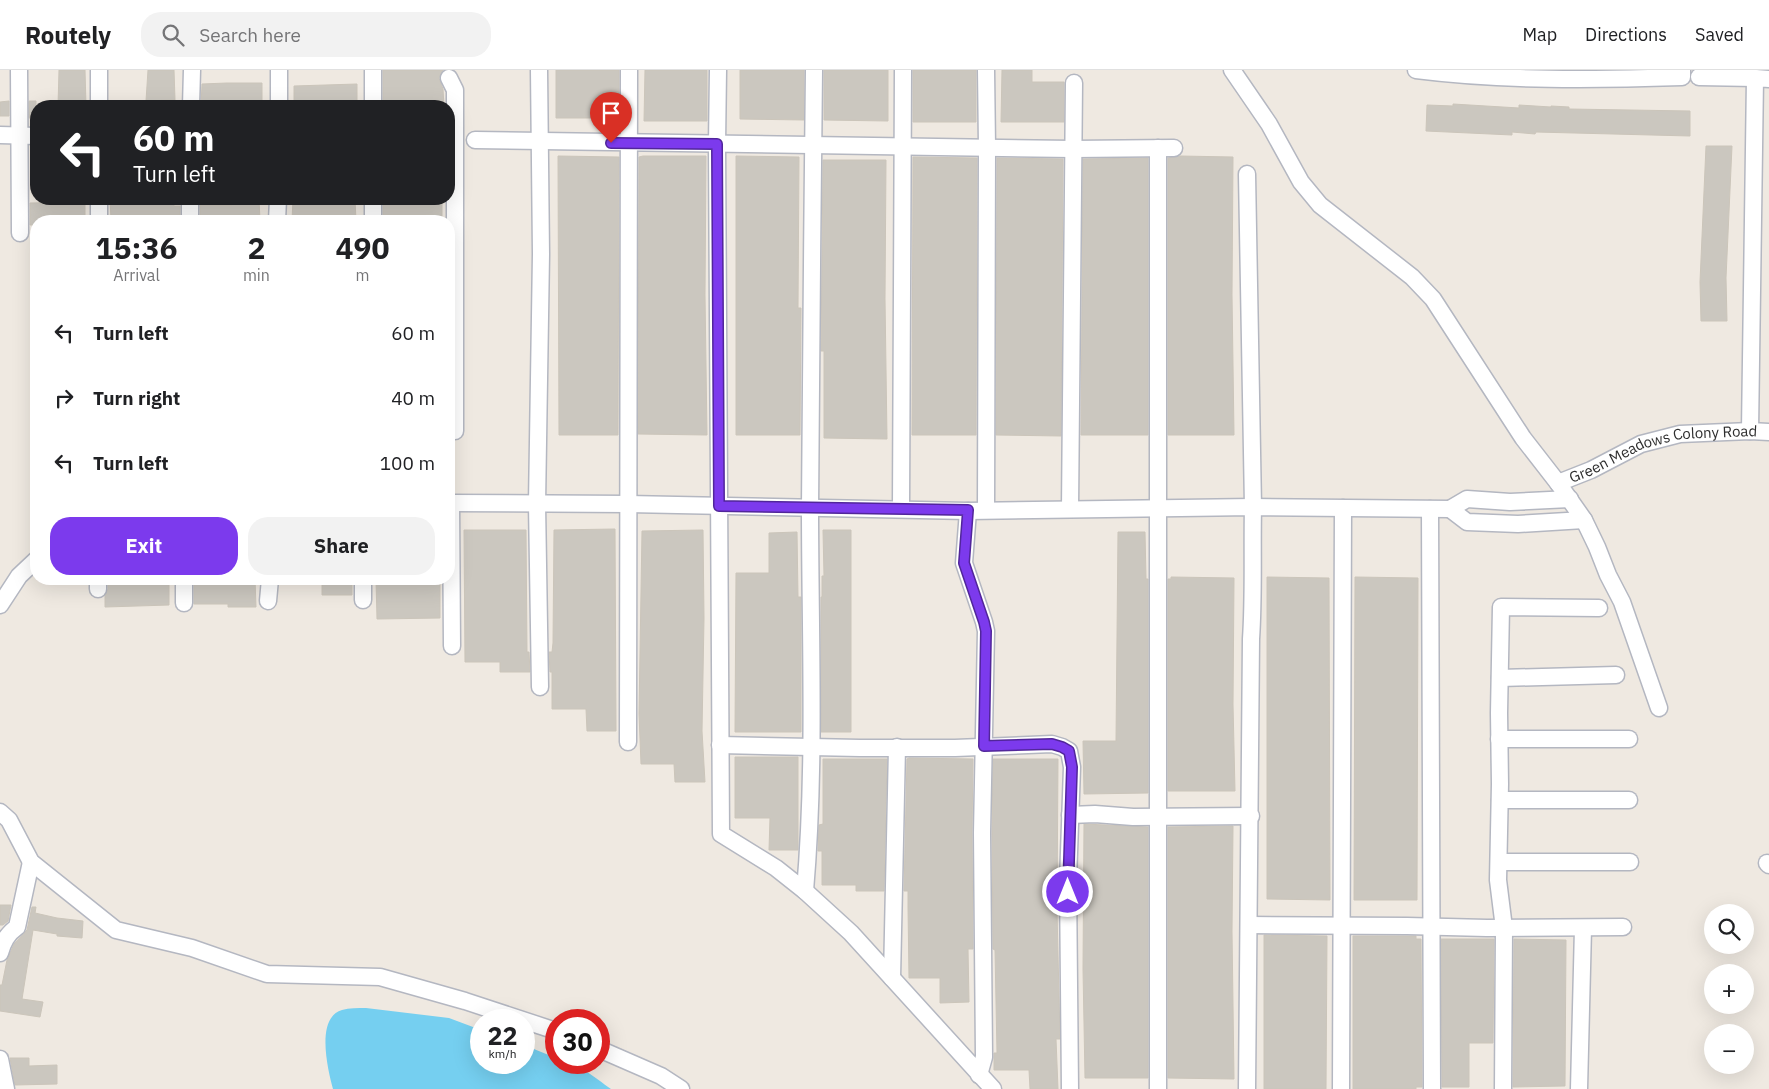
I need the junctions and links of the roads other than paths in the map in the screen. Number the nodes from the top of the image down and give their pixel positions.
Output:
1 (18, 70) edge
2 (99, 70) edge
3 (192, 70) edge
4 (279, 70) edge
5 (373, 70) edge
6 (539, 70) edge
7 (629, 70) edge
8 (718, 70) edge
9 (814, 70) edge
10 (903, 70) edge
11 (986, 70) edge
12 (1232, 70) edge
13 (1416, 70) edge
14 (1682, 70) edge
15 (1507, 73) edge
16 (1593, 75) edge
17 (1700, 77) dead end
18 (449, 78) dead end
19 (1762, 78) edge
20 (1074, 83) dead end
21 (99, 100) edge
22 (191, 100) edge
23 (278, 100) edge
24 (373, 100) edge
25 (454, 100) edge
26 (0, 135) edge
27 (19, 135) junction
28 (30, 136) edge
29 (475, 140) dead end
30 (540, 142) junction
31 (629, 144) junction
32 (717, 144) junction
33 (813, 145) junction
34 (903, 146) junction
35 (988, 147) junction
36 (1073, 149) junction
37 (1247, 174) dead end
38 (20, 234) dead end
39 (1750, 431) junction
40 (1769, 432) edge
41 (1558, 483) junction
42 (1570, 499) junction
43 (455, 503) edge
44 (537, 504) junction
45 (628, 504) junction
46 (719, 506) junction
47 (810, 507) junction
48 (1253, 507) junction
49 (1157, 508) junction
50 (1343, 508) junction
51 (901, 509) junction
52 (1070, 509) junction
53 (1430, 509) junction
54 (1450, 509) junction
55 (968, 510) junction
56 (986, 510) junction
57 (1584, 520) junction
58 (30, 566) edge
59 (184, 585) edge
60 (269, 585) edge
61 (363, 585) edge
62 (451, 585) edge
63 (363, 600) dead end
64 (268, 601) dead end
65 (184, 603) dead end
66 (0, 605) edge
67 (1599, 608) dead end
68 (452, 646) dead end
69 (1616, 675) dead end
70 (1500, 678) junction
71 (540, 686) dead end
72 (1659, 708) dead end
73 (1499, 739) junction
74 (1628, 739) dead end
75 (628, 742) dead end
76 (720, 745) junction
77 (984, 746) junction
78 (811, 747) junction
79 (897, 747) junction
80 (1500, 800) junction
81 (1629, 800) dead end
82 (0, 812) edge
83 (1070, 815) junction
84 (1159, 816) junction
85 (1251, 816) junction
86 (31, 862) junction
87 (1499, 862) junction
88 (1630, 862) dead end
89 (805, 891) junction
90 (1249, 926) junction
91 (1342, 926) junction
92 (1432, 927) junction
93 (1623, 927) dead end
94 (1504, 928) junction
95 (1583, 928) junction
96 (4, 932) edge
97 (0, 953) edge
98 (892, 978) junction
99 (545, 1027) edge
100 (610, 1054) edge
101 (0, 1059) edge
102 (978, 1075) junction
103 (6, 1089) edge
104 (681, 1089) edge
105 (992, 1089) edge
106 (1070, 1089) edge
107 (1158, 1089) edge
108 (1247, 1089) edge
109 (1341, 1089) edge
110 (1432, 1089) edge
111 (1503, 1089) edge
112 (1579, 1089) edge

1 - 27 street
2 - 21 street
3 - 22 street
4 - 23 street
5 - 24 street
6 - 30 street
7 - 31 street
8 - 32 street
9 - 33 street
10 - 34 street
11 - 35 street
12 - 41 street
13 - 15 street
14 - 16 street
15 - 16 street
17 - 19 street
18 - 25 street
19 - 39 street
20 - 36 street
26 - 27 street
27 - 28 street
27 - 38 street
29 - 30 street
30 - 31 street
30 - 44 street
31 - 32 street
31 - 45 street
32 - 33 street
32 - 46 street
33 - 34 street
33 - 47 street
34 - 35 street
34 - 51 street
35 - 36 street
35 - 56 street
36 - 49 street
36 - 52 street
37 - 48 street
39 - 40 street, Green Meadows Colony Road
39 - 41 street, Green Meadows Colony Road
41 - 42 street
42 - 54 street
42 - 57 street
43 - 44 street
44 - 45 street
44 - 71 street
45 - 46 street
45 - 75 street
46 - 47 street
46 - 76 street
47 - 51 street
47 - 78 street
48 - 49 street
48 - 50 street
48 - 85 street
49 - 52 street
49 - 84 street
50 - 53 street
50 - 91 street
51 - 55 street
52 - 56 street
53 - 54 street
53 - 92 street
54 - 57 street
55 - 56 street
55 - 77 street
57 - 72 street
58 - 66 street
59 - 65 street
60 - 64 street
61 - 63 street
62 - 68 street
67 - 70 street
69 - 70 street
70 - 73 street
73 - 74 street
73 - 80 street
76 - 78 street
76 - 89 street
77 - 79 street
77 - 83 street
77 - 102 street
78 - 79 street
78 - 89 street
79 - 98 street
80 - 81 street
80 - 87 street
82 - 86 street
83 - 84 street
83 - 106 street
84 - 85 street
84 - 107 street
85 - 90 street
86 - 96 street
86 - 99 street
87 - 88 street
87 - 94 street
89 - 98 street
90 - 91 street
90 - 108 street
91 - 92 street
91 - 109 street
92 - 94 street
92 - 110 street
93 - 95 street
94 - 95 street
94 - 111 street
95 - 112 street
96 - 97 street
98 - 102 street
100 - 104 street
101 - 103 street
102 - 105 street

